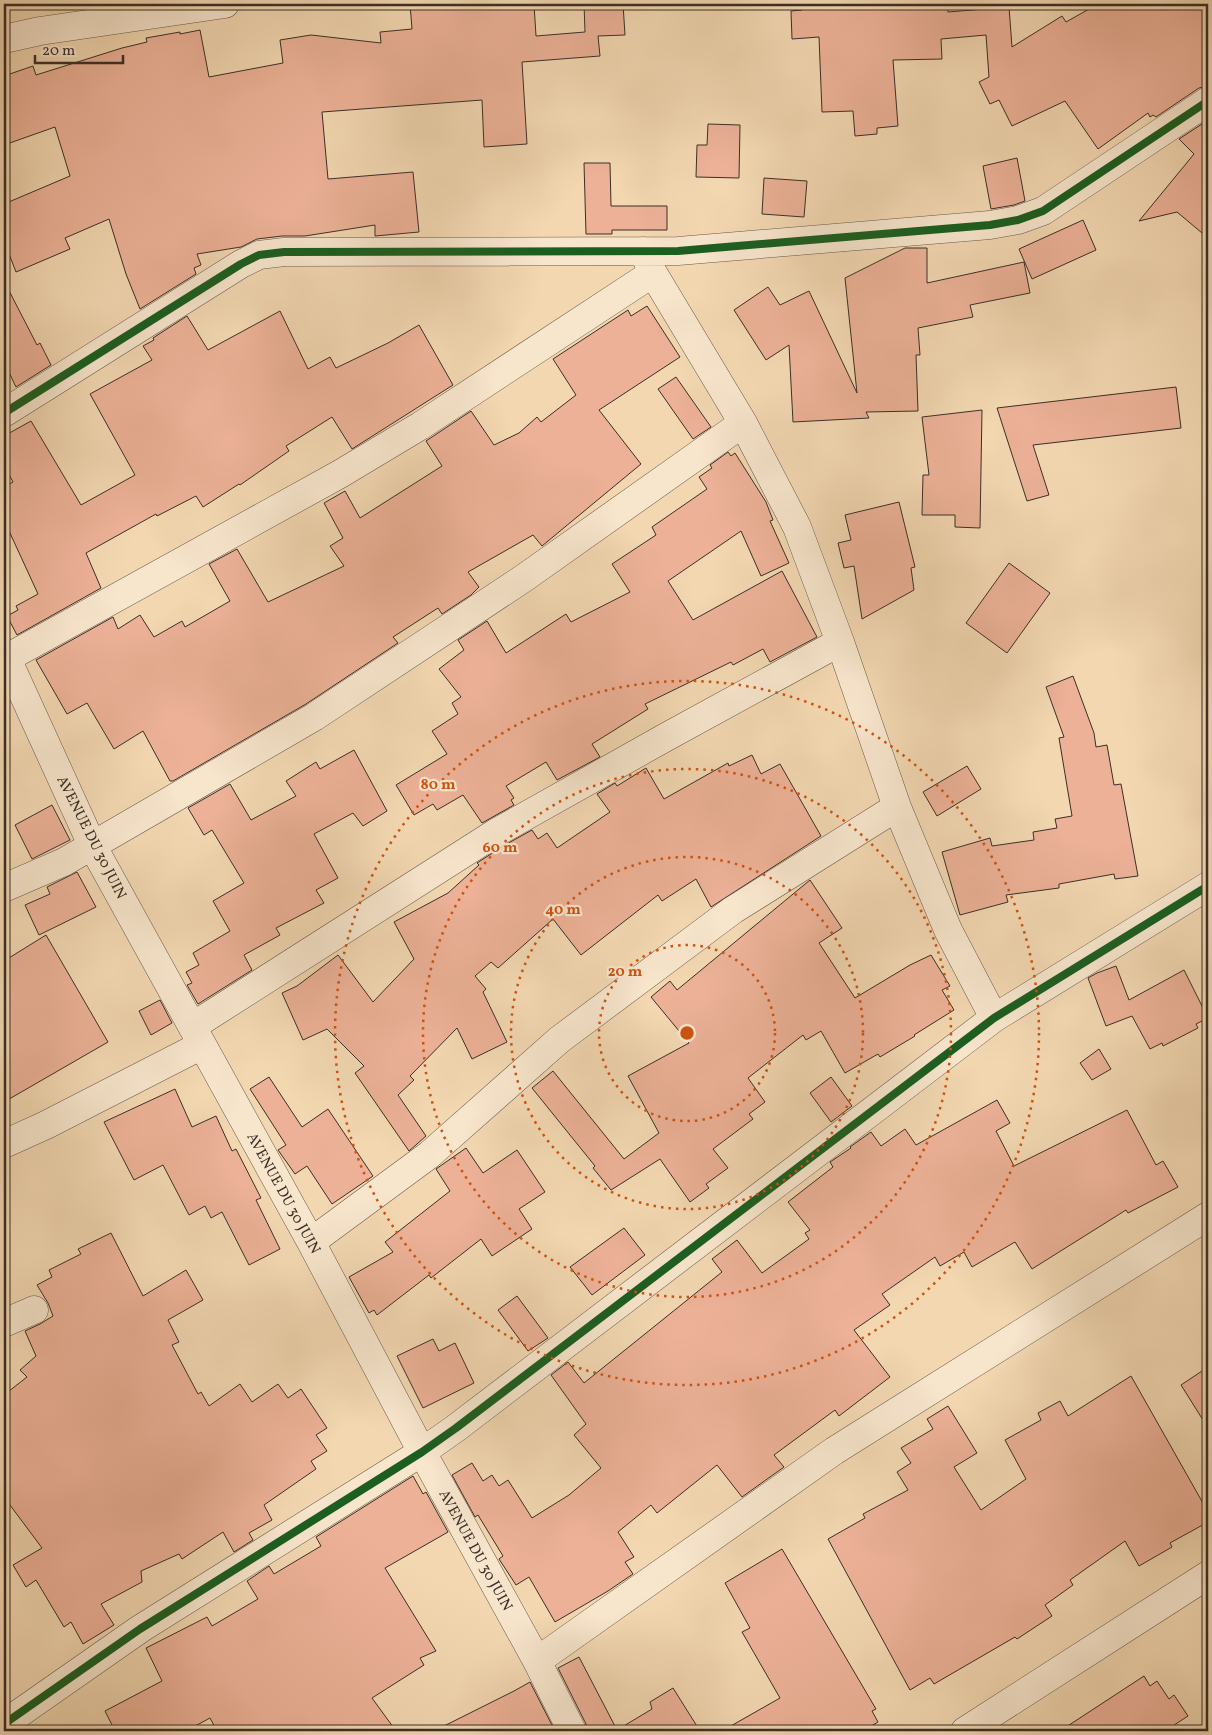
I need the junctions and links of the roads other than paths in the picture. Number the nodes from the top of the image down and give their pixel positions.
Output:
1 (224, 4) edge
2 (4, 39) edge
3 (1208, 101) edge
4 (648, 262) junction
5 (4, 413) edge
6 (742, 423) junction
7 (840, 642) junction
8 (5, 655) edge
9 (897, 807) junction
10 (92, 845) junction
11 (1208, 886) edge
12 (4, 888) edge
13 (994, 1018) junction
14 (197, 1036) junction
15 (4, 1144) edge
16 (1208, 1216) edge
17 (311, 1242) junction
18 (34, 1310) dead end
19 (4, 1323) edge
20 (422, 1452) junction
21 (1208, 1576) edge
22 (537, 1661) junction
23 (4, 1724) edge
24 (572, 1731) edge
25 (965, 1731) edge

1 - 2 street
3 - 4 street
4 - 5 street
4 - 6 street
4 - 8 street
6 - 7 street
6 - 10 street
7 - 9 street
7 - 14 street
8 - 10 street, AVENUE DU 30 JUIN
9 - 13 street
9 - 17 street
10 - 12 street
10 - 14 street, AVENUE DU 30 JUIN
11 - 13 street
13 - 20 street
14 - 15 street
14 - 17 street, AVENUE DU 30 JUIN
16 - 22 street
17 - 20 street, AVENUE DU 30 JUIN
18 - 19 street
20 - 22 street, AVENUE DU 30 JUIN
20 - 23 street
21 - 25 street
22 - 24 street, AVENUE DU 30 JUIN

